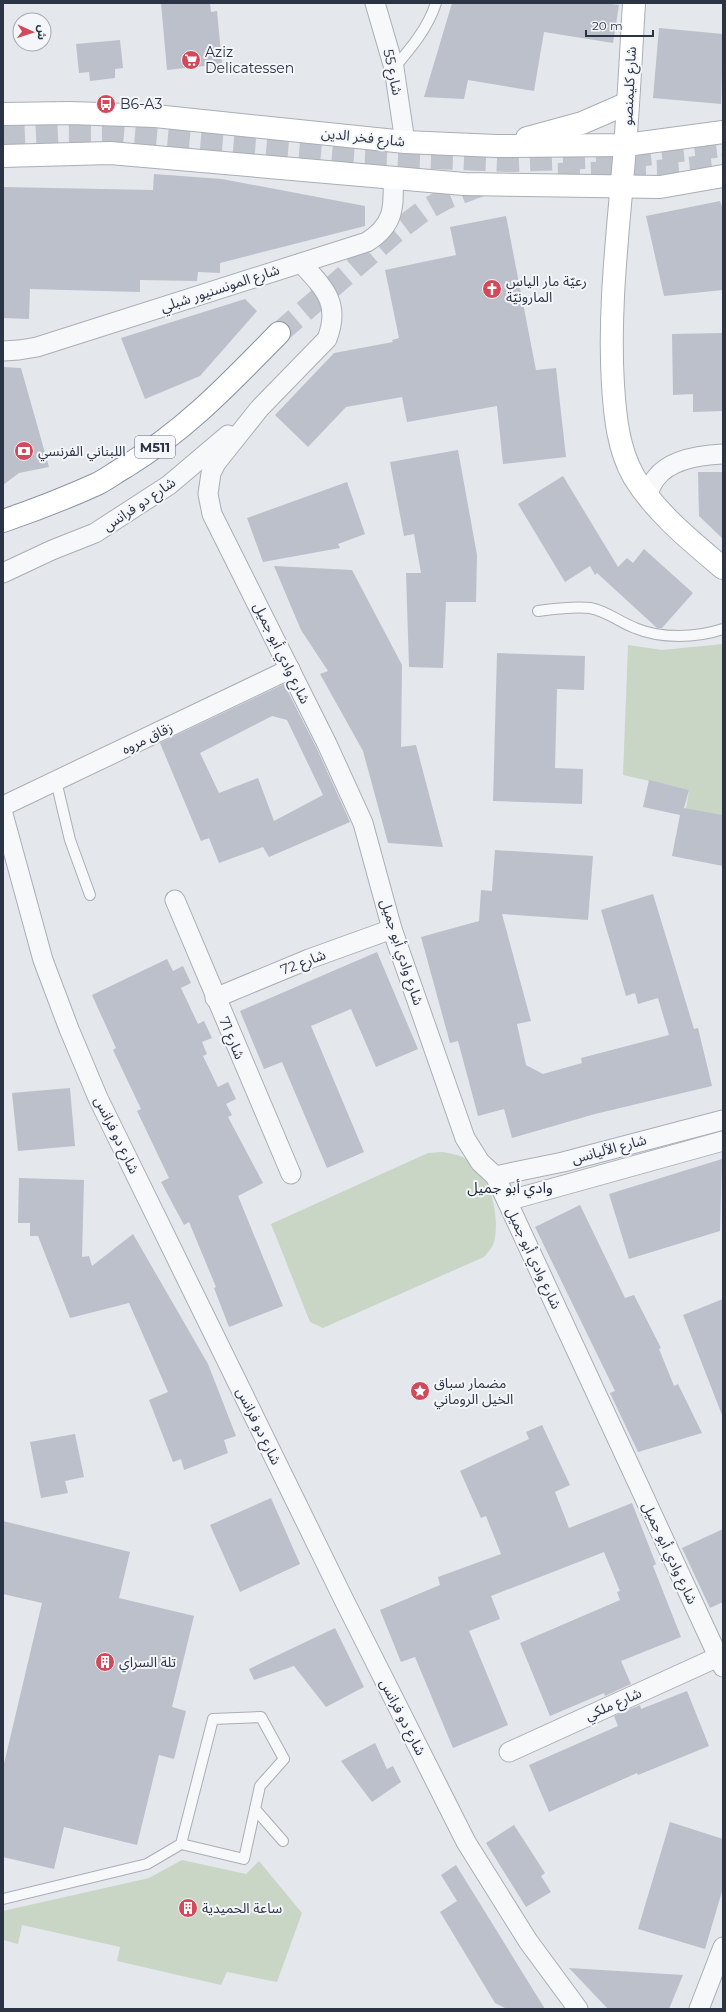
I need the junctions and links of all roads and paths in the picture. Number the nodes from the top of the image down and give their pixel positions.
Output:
1 (375, 3) edge
2 (436, 3) edge
3 (634, 3) edge
4 (394, 68) junction
5 (628, 103) junction
6 (3, 114) edge
7 (723, 132) edge
8 (405, 142) junction
9 (626, 145) junction
10 (496, 146) junction
11 (3, 156) edge
12 (723, 176) edge
13 (393, 179) junction
14 (622, 187) junction
15 (300, 262) junction
16 (279, 333) tunnel mouth
17 (3, 351) edge
18 (259, 409) junction
19 (723, 454) edge
20 (647, 495) junction
21 (3, 521) edge
22 (723, 568) edge
23 (3, 573) edge
24 (538, 611) dead end
25 (723, 629) edge
26 (290, 669) junction
27 (56, 781) junction
28 (3, 806) edge
29 (3, 814) edge
30 (90, 895) dead end
31 (175, 900) dead end
32 (392, 929) junction
33 (215, 998) junction
34 (723, 1120) edge
35 (723, 1142) edge
36 (291, 1174) dead end
37 (495, 1176) junction
38 (507, 1201) junction
39 (720, 1662) edge
40 (509, 1752) dead end
41 (255, 1809) junction
42 (283, 1841) dead end
43 (181, 1844) junction
44 (3, 1900) edge
45 (723, 1947) edge
46 (578, 2009) edge
47 (699, 2009) edge

1 - 4 street, شارع 55
2 - 4 lane
3 - 5 main road, شارع كليمنصو
4 - 8 street, شارع 55
5 - 9 main road, شارع كليمنصو
5 - 10 main road
6 - 8 main road, شارع فخر الدين
7 - 9 main road, شارع فخر الدين
8 - 10 main road, شارع فخر الدين
9 - 10 main road, شارع فخر الدين
9 - 14 main road, شارع كليمنصو
11 - 13 main road
12 - 14 main road
13 - 14 main road
13 - 15 street, شارع المونسنيور شبلي
14 - 20 main road, شارع كليمنصو
15 - 17 street, شارع المونسنيور شبلي
15 - 18 street, شارع وادي أبو جميل
16 - 21 main road, M511
18 - 23 street, شارع دو فرانس
18 - 26 street, شارع وادي أبو جميل
19 - 20 street
20 - 22 main road, شارع كليمنصو
24 - 25 lane
26 - 27 street, زقاق مروه
26 - 32 street, شارع وادي أبو جميل
27 - 28 street, زقاق مروه
27 - 30 lane
29 - 46 street, شارع دو فرانس
31 - 33 street, شارع 71
32 - 33 street, شارع 72
32 - 37 street, شارع وادي أبو جميل
33 - 36 street, شارع 71
34 - 37 street, شارع الأليانس
35 - 38 street, شارع الأليانس
37 - 38 street, شارع وادي أبو جميل
38 - 39 street, شارع وادي أبو جميل
39 - 40 street, شارع ملكي
41 - 42 lane
41 - 43 lane
41 - 43 lane
43 - 44 lane
45 - 47 street

